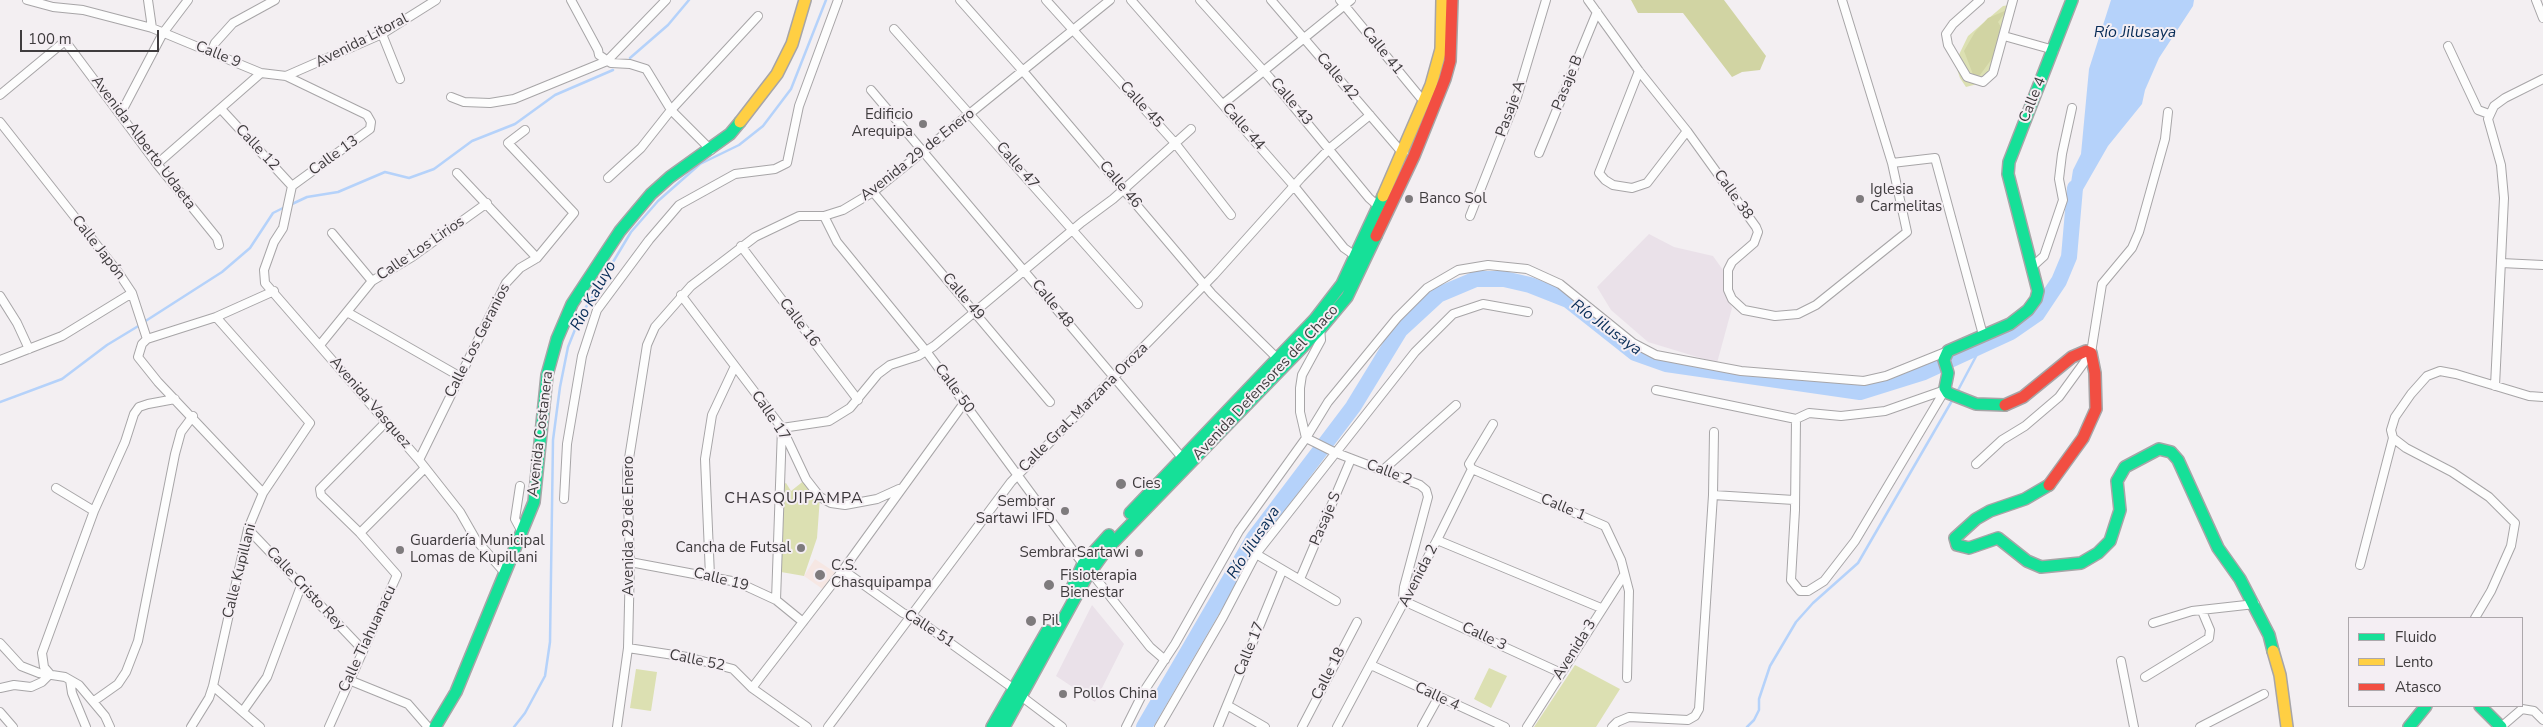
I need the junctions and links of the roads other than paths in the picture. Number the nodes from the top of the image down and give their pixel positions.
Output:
1 (27, 0) edge
2 (148, 0) edge
3 (188, 0) edge
4 (275, 0) edge
5 (436, 0) edge
6 (571, 0) edge
7 (666, 0) edge
8 (805, 0) edge
9 (838, 0) edge
10 (960, 0) edge
11 (1046, 0) edge
12 (1110, 0) edge
13 (1131, 0) edge
14 (1200, 0) edge
15 (1271, 0) edge
16 (1351, 0) edge
17 (1442, 0) edge
18 (1452, 0) edge
19 (1546, 0) edge
20 (1588, 0) edge
21 (1842, 0) edge
22 (1980, 0) edge
23 (2013, 0) edge
24 (2072, 0) edge
25 (2536, 0) edge
26 (1342, 3) edge
27 (1597, 12) junction
28 (758, 16) dead end
29 (2543, 18) edge
30 (152, 28) junction
31 (894, 29) dead end
32 (1072, 30) junction
33 (163, 33) junction
34 (382, 34) junction
35 (2004, 36) junction
36 (1304, 37) junction
37 (2448, 46) dead end
38 (2054, 50) junction
39 (211, 52) junction
40 (609, 62) junction
41 (1263, 70) junction
42 (1023, 71) junction
43 (1639, 71) junction
44 (261, 73) junction
45 (286, 76) junction
46 (400, 79) dead end
47 (2543, 79) edge
48 (871, 90) dead end
49 (0, 95) edge
50 (451, 97) dead end
51 (1430, 101) junction
52 (1223, 104) junction
53 (2072, 108) dead end
54 (221, 109) junction
55 (671, 110) junction
56 (2168, 112) dead end
57 (121, 114) junction
58 (970, 114) junction
59 (2489, 114) junction
60 (1370, 115) junction
61 (0, 122) edge
62 (371, 122) joint
63 (1191, 129) dead end
64 (524, 130) dead end
65 (1687, 131) junction
66 (1175, 143) junction
67 (1330, 148) junction
68 (711, 150) junction
69 (923, 150) junction
70 (1539, 153) dead end
71 (1409, 154) junction
72 (1892, 163) junction
73 (157, 164) junction
74 (457, 173) dead end
75 (608, 178) dead end
76 (292, 186) junction
77 (1294, 186) junction
78 (1124, 189) junction
79 (873, 192) junction
80 (487, 203) junction
81 (1383, 208) junction
82 (1231, 214) dead end
83 (824, 216) junction
84 (1470, 216) dead end
85 (1073, 230) junction
86 (332, 233) dead end
87 (219, 245) dead end
88 (741, 246) junction
89 (537, 258) junction
90 (1359, 258) junction
91 (2501, 263) junction
92 (2543, 265) edge
93 (2033, 266) junction
94 (1024, 270) junction
95 (372, 281) junction
96 (1204, 284) junction
97 (274, 291) junction
98 (681, 295) junction
99 (0, 296) edge
100 (132, 296) junction
101 (1138, 304) dead end
102 (976, 311) junction
103 (347, 312) junction
104 (1528, 312) dead end
105 (216, 317) junction
106 (1318, 323) junction
107 (1983, 335) junction
108 (146, 339) junction
109 (320, 345) junction
110 (29, 349) junction
111 (926, 351) junction
112 (2091, 353) junction
113 (0, 360) edge
114 (1947, 360) junction
115 (1281, 362) junction
116 (735, 366) junction
117 (459, 376) junction
118 (1114, 379) junction
119 (2495, 386) junction
120 (1656, 390) dead end
121 (1952, 395) junction
122 (2543, 397) edge
123 (175, 399) junction
124 (858, 400) junction
125 (1050, 402) dead end
126 (964, 403) junction
127 (1456, 405) dead end
128 (193, 416) junction
129 (1796, 419) junction
130 (386, 422) junction
131 (1493, 424) dead end
132 (782, 428) junction
133 (1714, 432) dead end
134 (1306, 438) junction
135 (2393, 438) junction
136 (1330, 450) junction
137 (1351, 459) junction
138 (418, 460) junction
139 (1185, 462) junction
140 (1976, 464) dead end
141 (424, 469) junction
142 (1472, 469) junction
143 (1383, 470) junction
144 (1018, 475) junction
145 (520, 486) dead end
146 (56, 488) dead end
147 (901, 488) junction
148 (263, 493) junction
149 (1713, 495) junction
150 (564, 499) dead end
151 (1794, 500) junction
152 (94, 511) junction
153 (248, 529) junction
154 (522, 532) junction
155 (360, 533) junction
156 (1437, 540) junction
157 (1256, 554) junction
158 (630, 562) junction
159 (2360, 565) dead end
160 (1087, 567) junction
161 (843, 570) junction
162 (1282, 571) junction
163 (506, 573) junction
164 (1624, 575) junction
165 (710, 576) junction
166 (1300, 579) junction
167 (300, 586) junction
168 (776, 600) junction
169 (1336, 601) dead end
170 (1406, 602) junction
171 (2255, 604) junction
172 (1601, 608) junction
173 (2202, 611) junction
174 (910, 616) junction
175 (2477, 617) edge
176 (803, 622) junction
177 (1357, 622) dead end
178 (2153, 623) dead end
179 (0, 643) edge
180 (628, 648) junction
181 (362, 649) junction
182 (1165, 660) junction
183 (2121, 661) dead end
184 (1370, 665) junction
185 (1561, 673) junction
186 (50, 674) junction
187 (2145, 677) dead end
188 (1627, 678) dead end
189 (70, 680) junction
190 (348, 680) junction
191 (213, 686) junction
192 (0, 688) edge
193 (752, 688) junction
194 (1018, 692) junction
195 (2264, 694) dead end
196 (1438, 698) junction
197 (94, 701) junction
198 (1227, 705) junction
199 (2425, 707) edge
200 (2481, 707) edge
201 (243, 711) junction
202 (0, 712) edge
203 (2543, 720) edge
204 (13, 727) edge
205 (86, 727) edge
206 (110, 727) edge
207 (191, 727) edge
208 (260, 727) edge
209 (329, 727) edge
210 (428, 727) edge
211 (435, 727) edge
212 (617, 727) edge
213 (622, 727) edge
214 (807, 727) edge
215 (828, 727) edge
216 (992, 727) edge
217 (1004, 727) edge
218 (1062, 727) edge
219 (1126, 727) edge
220 (1159, 727) edge
221 (1218, 727) edge
222 (1265, 727) edge
223 (1302, 727) edge
224 (1337, 727) edge
225 (1422, 727) edge
226 (1505, 727) edge
227 (1528, 727) edge
228 (1612, 727) edge
229 (2134, 727) edge
230 (2200, 727) edge
231 (2287, 727) edge
232 (2409, 727) edge
233 (2501, 727) edge

1 - 30 street, Calle 9
2 - 30 street
3 - 33 street
4 - 39 street
5 - 34 street, Avenida Litoral
6 - 40 street
7 - 40 street
8 - 68 main road, Avenida Costanera
9 - 150 street
10 - 42 street, Calle 46
11 - 32 street, Calle 45
12 - 32 street, Avenida 29 de Enero
13 - 52 street, Calle 44
14 - 41 street, Calle 43
15 - 36 street, Calle 42
16 - 26 street
17 - 51 main road, Avenida Defensores del Chaco
18 - 51 main road, Avenida Defensores del Chaco
19 - 84 street, Pasaje A
20 - 27 street, Calle 38
21 - 72 street
22 - 35 street
23 - 35 street
24 - 38 main road, Calle 4
25 - 29 street
26 - 36 street
26 - 51 street, Calle 41
27 - 43 street, Calle 38
27 - 70 street, Pasaje B
28 - 55 street
30 - 33 street, Calle 9
31 - 58 street, Calle 47
32 - 42 street, Avenida 29 de Enero
32 - 66 street, Calle 45
33 - 39 street, Calle 9
33 - 57 street
34 - 45 street, Avenida Litoral
34 - 46 street
35 - 38 street
36 - 41 street
36 - 60 street, Calle 42
37 - 59 street
38 - 93 main road, Calle 4
39 - 44 street, Calle 9
40 - 50 street
40 - 55 street
41 - 52 street
41 - 67 street, Calle 43
42 - 58 street, Avenida 29 de Enero
42 - 78 street, Calle 46
43 - 65 street, Calle 38
43 - 65 street
44 - 45 street, Calle 9
44 - 54 street
45 - 62 street, Calle 9
47 - 59 street
48 - 69 street
49 - 57 street, Avenida Alberto Udaeta
51 - 71 main road, Avenida Defensores del Chaco
52 - 77 street, Calle 44
53 - 93 street
54 - 73 street
54 - 76 street, Calle 12
55 - 68 street
55 - 75 street
56 - 112 street
57 - 73 street, Avenida Alberto Udaeta
58 - 69 street, Avenida 29 de Enero
58 - 85 street, Calle 47
59 - 91 street
60 - 67 street, Calle Gral. Marzana Oroza
60 - 71 street, Calle 42
61 - 100 street, Calle Japón
62 - 76 street, Calle 13
63 - 66 street
64 - 89 street, Calle Los Geranios
65 - 72 street, Calle 38
66 - 78 street
66 - 82 street, Calle 45
67 - 77 street, Calle Gral. Marzana Oroza
67 - 81 street, Calle 43
68 - 154 main road, Avenida Costanera
69 - 79 street, Avenida 29 de Enero
69 - 94 street, Calle 48
71 - 81 main road, Avenida Defensores del Chaco
72 - 107 street
73 - 87 street, Avenida Alberto Udaeta
74 - 80 street
76 - 97 street, Avenida Vasquez
77 - 90 street, Calle 44
77 - 96 street, Calle Gral. Marzana Oroza
78 - 85 street
78 - 96 street, Calle 46
79 - 83 street, Avenida 29 de Enero
79 - 102 street, Calle 49
80 - 89 street
80 - 95 street, Calle Los Lirios
81 - 90 main road, Avenida Defensores del Chaco
83 - 88 street, Avenida 29 de Enero
83 - 111 street, Calle 50
85 - 94 street
85 - 101 street, Calle 47
86 - 95 street
88 - 98 street, Avenida 29 de Enero
88 - 124 street, Calle 16
89 - 117 street, Calle Los Geranios
90 - 106 main road, Avenida Defensores del Chaco
91 - 92 street
91 - 119 street
93 - 107 main road, Calle 4
94 - 102 street
94 - 118 street, Calle 48
95 - 103 street, Calle Los Lirios
96 - 115 street, Calle 46
96 - 118 street, Calle Gral. Marzana Oroza
97 - 105 street
97 - 109 street, Avenida Vasquez
98 - 116 street, Calle 17
98 - 158 street, Avenida 29 de Enero
99 - 110 street
100 - 108 street, Calle Japón
100 - 110 street
102 - 111 street
102 - 125 street, Calle 49
103 - 109 street, Calle Los Lirios
103 - 117 street
104 - 136 street
105 - 108 street
105 - 148 street, Calle Kupillani
106 - 115 main road, Avenida Defensores del Chaco
106 - 134 street
107 - 114 main road
108 - 123 street
109 - 130 street, Avenida Vasquez
110 - 113 street
111 - 124 street
111 - 126 street, Calle 50
112 - 121 main road
112 - 140 street
112 - 171 main road
114 - 121 main road
114 - 134 street
115 - 139 main road, Avenida Defensores del Chaco
116 - 132 street, Calle 17
116 - 165 street
117 - 138 street, Calle Los Geranios
118 - 139 street, Calle 48
118 - 144 street, Calle Gral. Marzana Oroza
119 - 122 street
119 - 135 street
120 - 129 street
121 - 129 street
121 - 151 street
123 - 128 street
123 - 152 street
124 - 132 street
126 - 144 street, Calle 50
126 - 147 street
127 - 143 street
128 - 148 street
128 - 197 street
129 - 151 street
130 - 138 street, Avenida Vasquez
130 - 155 street, Calle Tiahuanacu
131 - 142 street, Avenida 2
132 - 147 street, Calle 17
132 - 168 street
133 - 149 street
134 - 136 street, Calle 2
134 - 182 street
135 - 159 street
135 - 175 street
136 - 137 street, Calle 2
136 - 157 street
137 - 143 street, Calle 2
137 - 166 street, Pasaje S
138 - 141 street, Avenida Vasquez
139 - 160 main road, Avenida Defensores del Chaco
141 - 155 street
141 - 163 street, Avenida Vasquez
142 - 156 street, Avenida 2
142 - 164 street, Calle 1
143 - 170 street, Calle 2
144 - 160 street, Calle 50
144 - 174 street, Calle Gral. Marzana Oroza
145 - 154 street
146 - 152 street
147 - 161 street
148 - 153 street, Calle Kupillani
149 - 151 street
149 - 228 street
152 - 186 street
153 - 167 street, Calle Cristo Rey
153 - 191 street, Calle Kupillani
154 - 163 main road, Avenida Costanera
155 - 181 street, Calle Tiahuanacu
156 - 170 street, Avenida 2
156 - 172 street
157 - 162 street
157 - 220 street
158 - 165 street, Calle 19
158 - 180 street, Avenida 29 de Enero
160 - 182 street, Calle 50
160 - 194 main road, Avenida Defensores del Chaco
161 - 174 street, Calle 51
161 - 176 street
162 - 166 street
162 - 198 street, Calle 17
163 - 211 main road, Avenida Costanera
164 - 172 street, Avenida 3
164 - 188 street, Calle 1
165 - 168 street, Calle 19
166 - 169 street
167 - 181 street, Calle Cristo Rey
167 - 201 street
168 - 176 street, Calle 19
170 - 184 street, Avenida 2
170 - 185 street, Calle 3
171 - 173 street
171 - 231 main road
172 - 185 street, Avenida 3
173 - 178 street
173 - 187 street
174 - 194 street, Calle 51
174 - 215 street, Calle Gral. Marzana Oroza
176 - 193 street
177 - 223 street, Calle 18
179 - 186 street
180 - 193 street, Calle 52
180 - 212 street, Avenida 29 de Enero
181 - 190 street, Calle Tiahuanacu
182 - 219 street
183 - 229 street
184 - 196 street, Calle 4
184 - 224 street, Avenida 2
185 - 227 street, Avenida 3
186 - 189 street
186 - 192 street
189 - 197 street
189 - 205 street
190 - 209 street, Calle Tiahuanacu
190 - 210 street
191 - 201 street
191 - 207 street, Calle Kupillani
193 - 214 street, Calle 52
194 - 216 main road, Avenida Defensores del Chaco
194 - 217 main road, Avenida Defensores del Chaco
194 - 218 street, Calle 51
195 - 230 street
196 - 225 street
196 - 226 street, Calle 4
197 - 206 street
198 - 221 street, Calle 17
198 - 222 street
199 - 232 main road
200 - 233 main road
201 - 208 street
202 - 204 street
203 - 233 street
212 - 213 street

